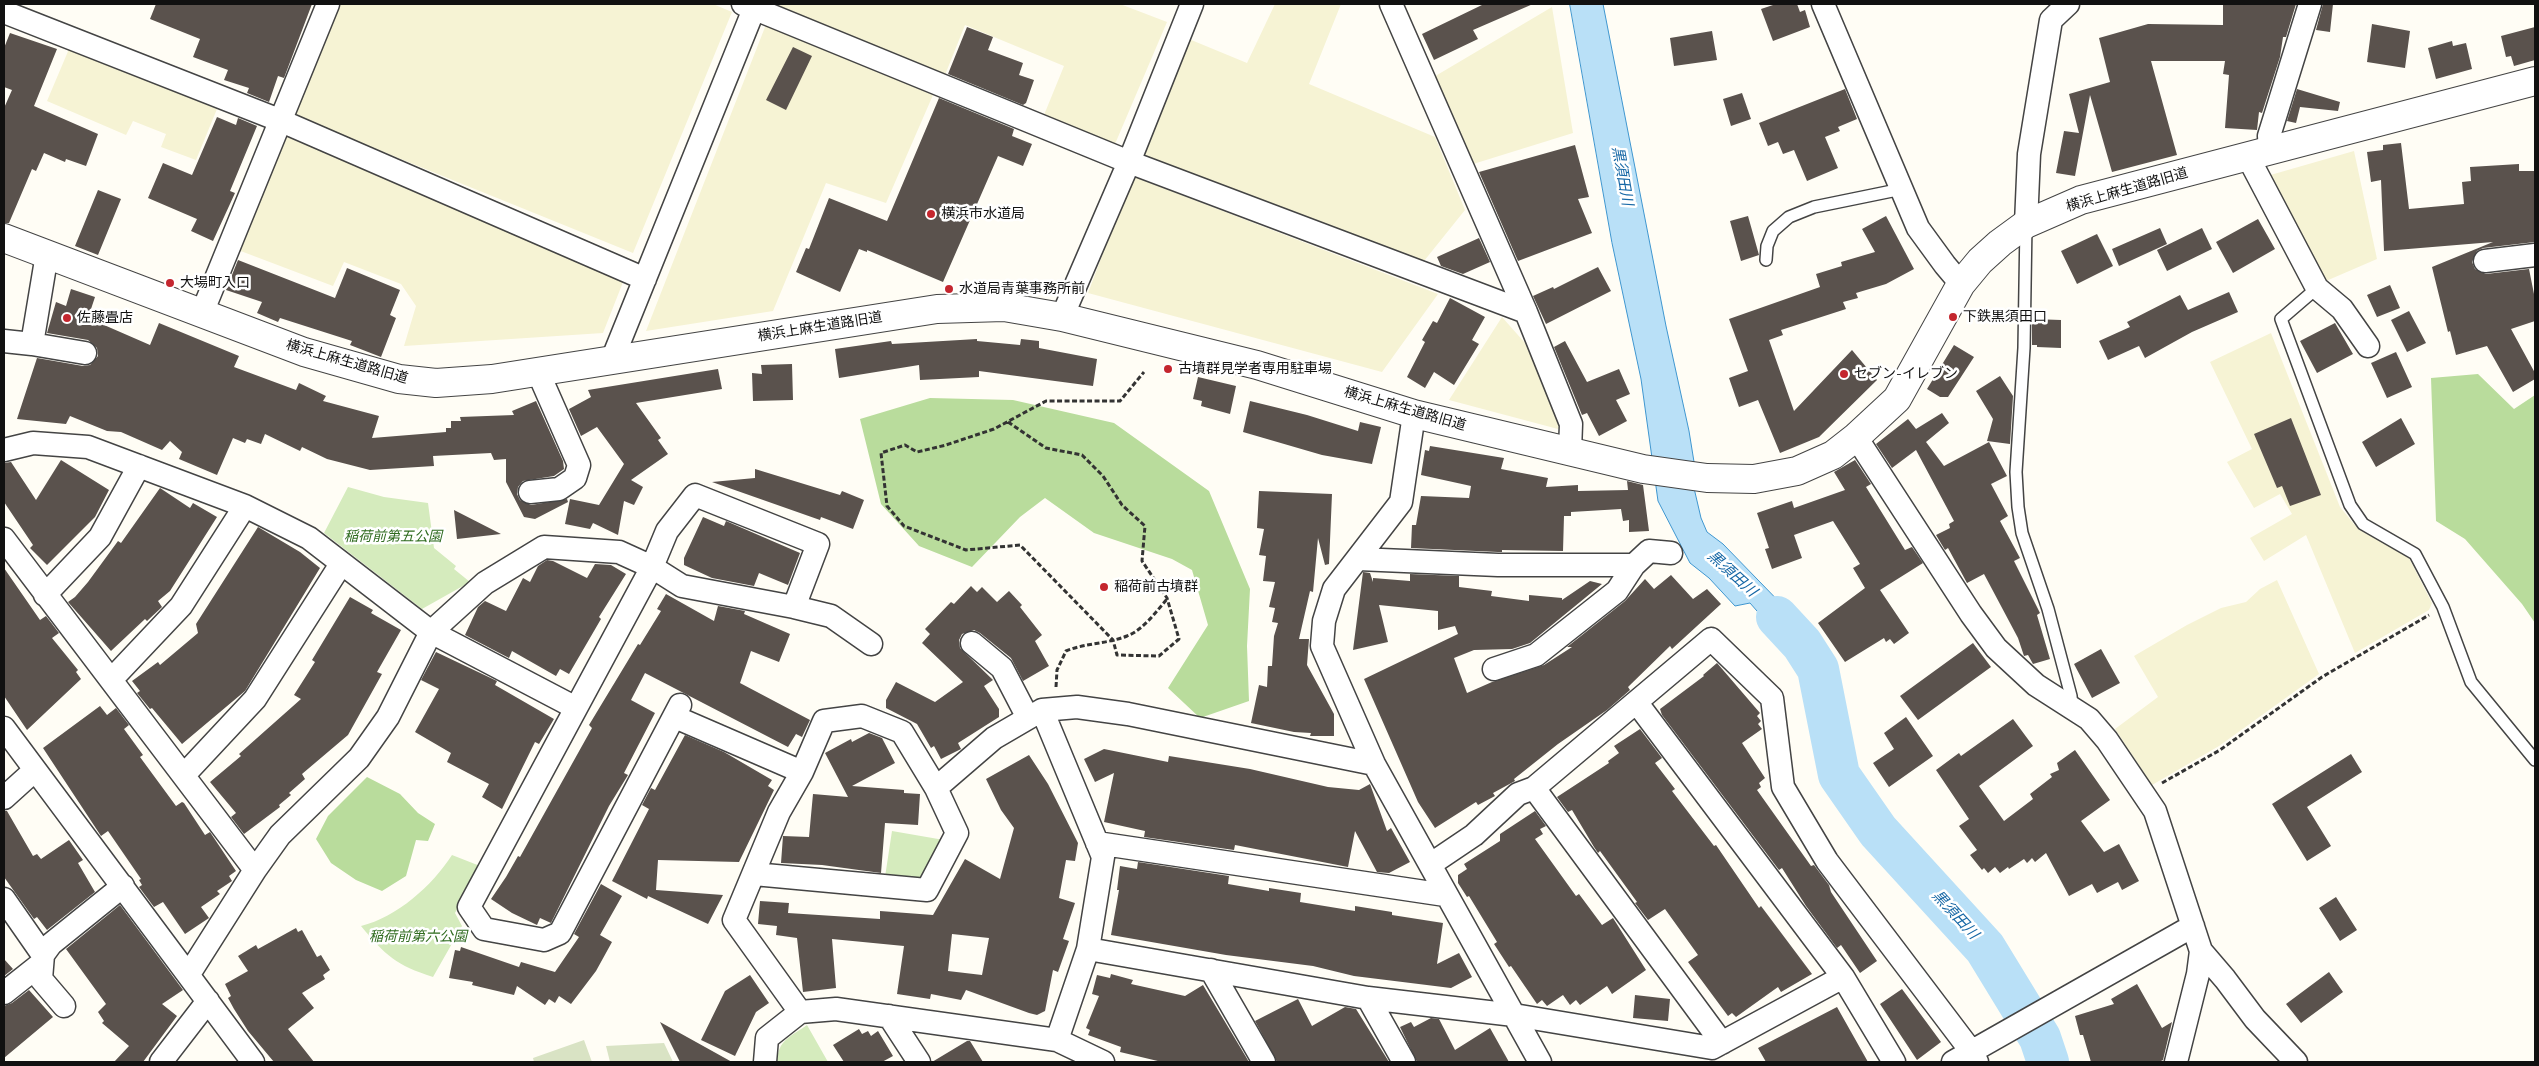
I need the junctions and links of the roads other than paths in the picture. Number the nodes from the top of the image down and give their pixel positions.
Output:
1 (328, 4) edge
2 (1192, 4) edge
3 (1391, 4) edge
4 (1823, 4) edge
5 (2068, 4) edge
6 (2310, 4) edge
7 (751, 5) edge
8 (4, 12) edge
9 (2050, 12) edge
10 (2535, 81) edge
11 (279, 120) junction
12 (2259, 154) junction
13 (1129, 162) junction
14 (1902, 189) junction
15 (2026, 224) junction
16 (4, 238) edge
17 (47, 254) junction
18 (2535, 255) edge
19 (1766, 260) dead end
20 (2484, 261) dead end
21 (645, 279) junction
22 (1961, 284) junction
23 (2317, 288) junction
24 (202, 312) junction
25 (1526, 312) junction
26 (1062, 317) junction
27 (4, 340) edge
28 (32, 344) junction
29 (2368, 346) dead end
30 (84, 353) dead end
31 (612, 360) junction
32 (538, 372) junction
33 (1414, 414) junction
34 (1856, 437) junction
35 (4, 450) edge
36 (1570, 451) junction
37 (139, 466) junction
38 (530, 492) dead end
39 (245, 506) junction
40 (4, 539) edge
41 (1671, 553) dead end
42 (1358, 559) junction
43 (341, 564) junction
44 (1634, 565) junction
45 (652, 568) junction
46 (45, 595) junction
47 (794, 607) junction
48 (431, 632) junction
49 (972, 643) dead end
50 (871, 644) dead end
51 (1494, 669) dead end
52 (111, 680) junction
53 (1637, 703) junction
54 (2072, 707) junction
55 (576, 708) junction
56 (1042, 712) junction
57 (4, 728) edge
58 (2535, 760) edge
59 (1374, 764) junction
60 (35, 770) junction
61 (802, 772) junction
62 (184, 775) junction
63 (936, 788) junction
64 (1534, 788) junction
65 (4, 798) edge
66 (1097, 843) junction
67 (1432, 864) junction
68 (255, 870) junction
69 (754, 874) junction
70 (123, 886) junction
71 (1445, 895) junction
72 (4, 899) edge
73 (2193, 926) junction
74 (1088, 949) junction
75 (2201, 952) junction
76 (42, 959) junction
77 (1212, 970) junction
78 (189, 974) junction
79 (1843, 978) junction
80 (4, 993) edge
81 (1368, 998) junction
82 (208, 1001) junction
83 (64, 1006) dead end
84 (800, 1012) junction
85 (889, 1016) junction
86 (1514, 1016) junction
87 (1057, 1040) junction
88 (1722, 1043) junction
89 (1971, 1055) edge
90 (161, 1062) edge
91 (253, 1062) edge
92 (765, 1062) edge
93 (919, 1062) edge
94 (1103, 1062) edge
95 (1264, 1062) edge
96 (1404, 1062) edge
97 (1540, 1062) edge
98 (1894, 1062) edge
99 (2176, 1062) edge
100 (2296, 1062) edge

1 - 11 street
2 - 13 street
3 - 25 street
4 - 14 street
5 - 9 street
6 - 12 street
7 - 13 street
7 - 21 street
8 - 11 street
9 - 15 street
10 - 12 street, 横浜上麻生道路旧道
11 - 21 street
11 - 24 street
12 - 15 street, 横浜上麻生道路旧道
12 - 23 street
13 - 25 street
13 - 26 street
14 - 19 lane
14 - 22 street
15 - 22 street, 横浜上麻生道路旧道
15 - 54 lane
16 - 17 street, 横浜上麻生道路旧道
17 - 24 street, 横浜上麻生道路旧道
17 - 28 street
18 - 20 street
21 - 31 street
22 - 34 street, 横浜上麻生道路旧道
23 - 29 street
23 - 58 lane
24 - 32 street, 横浜上麻生道路旧道
25 - 36 street
26 - 31 street, 横浜上麻生道路旧道
26 - 33 street, 横浜上麻生道路旧道
27 - 28 street
28 - 30 street
31 - 32 street, 横浜上麻生道路旧道
32 - 38 street
33 - 36 street, 横浜上麻生道路旧道
33 - 42 street
34 - 36 street, 横浜上麻生道路旧道
34 - 54 street
35 - 37 street
37 - 39 street
37 - 46 street
39 - 43 street
39 - 52 street
40 - 46 street
41 - 44 street
42 - 44 street
42 - 59 street
43 - 48 street
43 - 62 street
44 - 51 street
45 - 47 street
45 - 47 street
45 - 48 street
45 - 55 street
46 - 52 street
47 - 50 street
48 - 55 street
48 - 68 street
49 - 56 street
52 - 62 street
53 - 64 street
53 - 79 street
53 - 89 street
54 - 73 street
55 - 61 street
56 - 59 street
56 - 63 street
56 - 66 street
57 - 60 street
59 - 67 street
60 - 65 street
60 - 70 street
61 - 63 street
61 - 69 street
62 - 68 street
63 - 69 street
64 - 67 street
64 - 88 street
66 - 71 street
66 - 74 street
67 - 71 street
68 - 78 street
69 - 84 street
70 - 76 street
70 - 78 street
71 - 86 street
72 - 76 street
73 - 75 street
73 - 89 street
74 - 77 street
74 - 87 street
75 - 99 street
75 - 100 street
76 - 80 street
76 - 83 street
77 - 81 street
77 - 95 street
78 - 82 street
79 - 88 street
79 - 98 street
81 - 86 street
81 - 96 street
82 - 90 street
82 - 91 street
84 - 85 street
84 - 92 street
85 - 87 street
85 - 93 street
86 - 88 street
86 - 97 street
87 - 94 street

